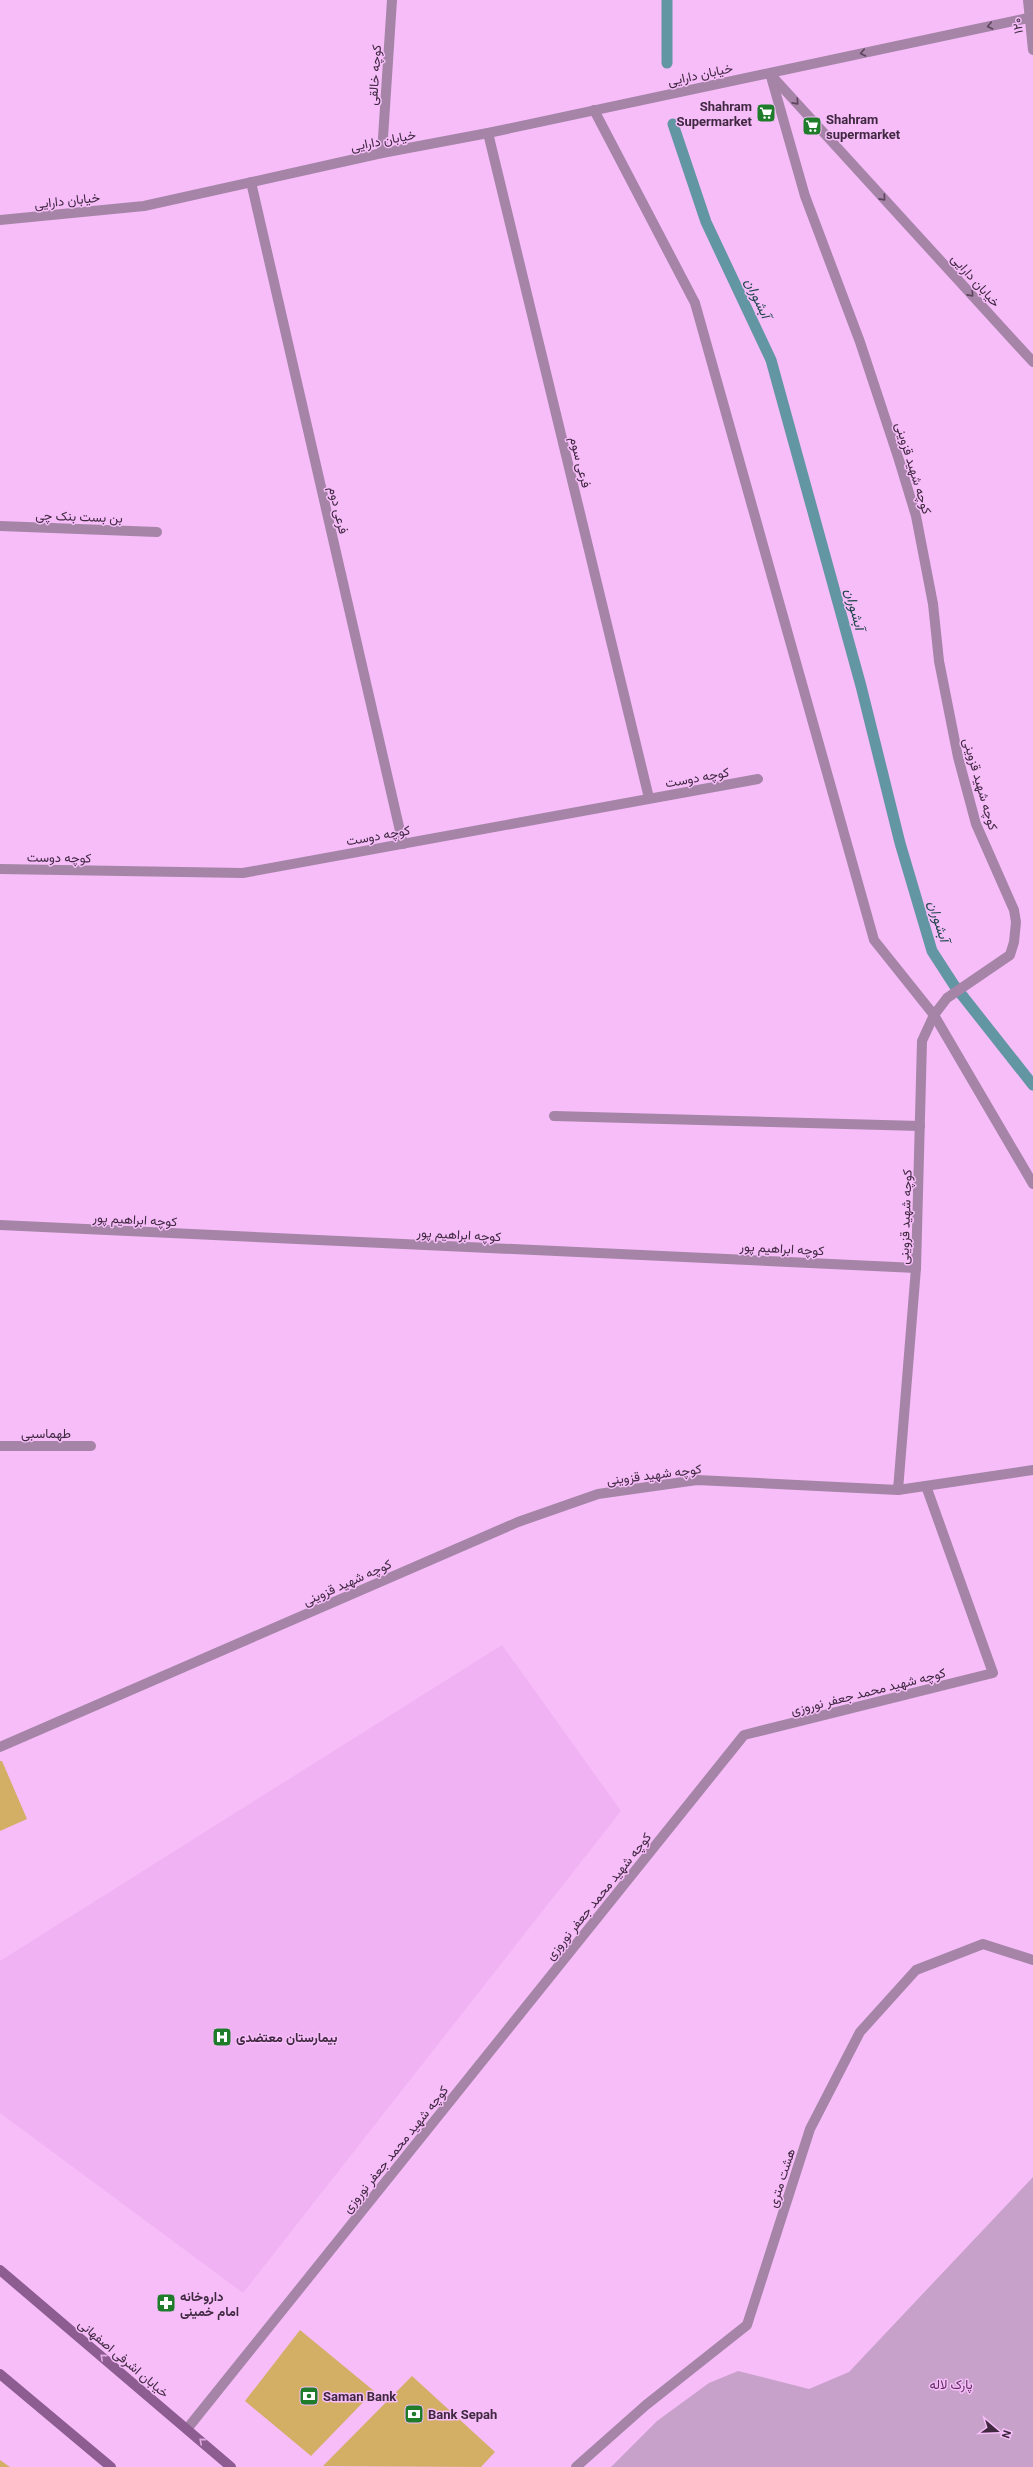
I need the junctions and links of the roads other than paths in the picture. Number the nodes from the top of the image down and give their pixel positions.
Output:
1 (392, 0) edge
2 (1028, 0) edge
3 (1028, 18) junction
4 (1033, 50) edge
5 (770, 73) junction
6 (594, 110) junction
7 (488, 133) junction
8 (382, 153) junction
9 (251, 182) junction
10 (0, 220) edge
11 (1033, 362) edge
12 (0, 526) edge
13 (157, 532) dead end
14 (758, 779) dead end
15 (649, 798) junction
16 (403, 844) junction
17 (0, 870) edge
18 (934, 1015) junction
19 (554, 1116) dead end
20 (920, 1126) junction
21 (1033, 1184) edge
22 (0, 1225) edge
23 (916, 1268) junction
24 (0, 1446) edge
25 (91, 1446) dead end
26 (1033, 1470) edge
27 (926, 1486) junction
28 (898, 1490) junction
29 (0, 1747) edge
30 (1033, 1960) edge
31 (0, 2270) edge
32 (0, 2374) edge
33 (187, 2429) junction
34 (111, 2467) edge
35 (231, 2467) edge
36 (576, 2467) edge

1 - 8 street, کوچه خالقی
2 - 3 street, ۱۲۰
3 - 4 street, ۱۲۰
3 -> 5 street, خیابان دارایی
5 - 6 street, خیابان دارایی
5 -> 11 street, خیابان دارایی
5 - 18 street, کوچه شهید قزوینی
6 - 7 street, خیابان دارایی
6 - 18 street
7 - 8 street, خیابان دارایی
7 - 15 street, فرعی سوم
8 - 9 street, خیابان دارایی
9 - 10 street, خیابان دارایی
9 - 16 street, فرعی دوم
12 - 13 street, بن بست بنک چی
14 - 15 street, کوچه دوست
15 - 16 street, کوچه دوست
16 - 17 street, کوچه دوست
18 - 20 street, کوچه شهید قزوینی
18 - 21 street
19 - 20 street
20 - 23 street, کوچه شهید قزوینی
22 - 23 street, کوچه ابراهیم پور
23 - 28 street, کوچه شهید قزوینی
24 - 25 street, طهماسبی
26 - 27 street
27 - 28 street
27 - 33 street, کوچه شهید محمد جعفر نوروزی
28 - 29 street, کوچه شهید قزوینی
30 - 36 street, هشت متری
33 -> 31 main road, خیابان اشرفی اصفهانی
32 - 34 main road
35 -> 33 main road, خیابان اشرفی اصفهانی

